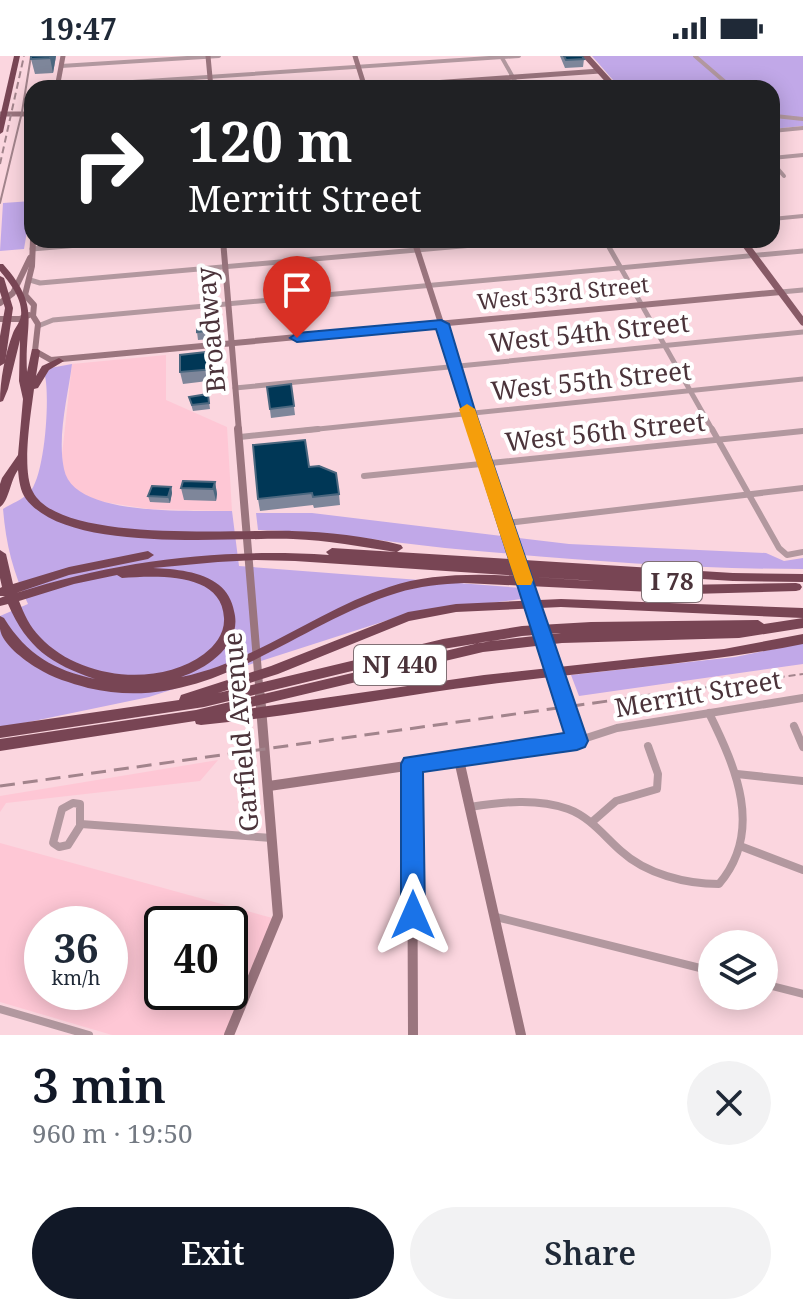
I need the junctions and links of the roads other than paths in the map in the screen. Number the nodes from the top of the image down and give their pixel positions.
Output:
1 (11, 56) edge
2 (17, 56) edge
3 (63, 56) edge
4 (208, 56) edge
5 (219, 56) edge
6 (355, 56) edge
7 (519, 56) edge
8 (586, 56) edge
9 (695, 56) edge
10 (502, 57) edge
11 (61, 66) junction
12 (358, 67) junction
13 (600, 71) junction
14 (210, 77) junction
15 (513, 77) junction
16 (59, 80) edge
17 (169, 80) edge
18 (210, 80) edge
19 (362, 80) edge
20 (472, 80) edge
21 (515, 80) edge
22 (608, 80) edge
23 (723, 80) edge
24 (0, 103) edge
25 (0, 114) edge
26 (24, 114) edge
27 (780, 117) edge
28 (803, 119) edge
29 (803, 128) edge
30 (780, 130) edge
31 (0, 132) edge
32 (803, 155) edge
33 (780, 159) edge
34 (780, 171) edge
35 (784, 176) dead end
36 (803, 216) edge
37 (780, 218) edge
38 (44, 248) edge
39 (224, 248) edge
40 (440, 248) edge
41 (609, 248) edge
42 (748, 248) edge
43 (32, 249) joint
44 (417, 250) junction
45 (803, 251) edge
46 (754, 256) junction
47 (30, 258) junction
48 (0, 266) edge
49 (225, 267) junction
50 (620, 268) junction
51 (0, 278) edge
52 (30, 280) junction
53 (427, 285) junction
54 (803, 290) edge
55 (781, 292) junction
56 (29, 301) junction
57 (0, 303) edge
58 (228, 304) junction
59 (640, 304) junction
60 (29, 315) junction
61 (2, 319) edge
62 (803, 322) edge
63 (441, 324) junction
64 (38, 326) junction
65 (803, 332) edge
66 (15, 337) junction
67 (231, 344) junction
68 (664, 346) junction
69 (30, 349) junction
70 (59, 361) junction
71 (0, 363) edge
72 (454, 366) junction
73 (803, 379) edge
74 (8, 381) junction
75 (235, 388) junction
76 (690, 391) junction
77 (0, 399) edge
78 (29, 401) junction
79 (468, 414) junction
80 (238, 417) joint
81 (803, 431) edge
82 (240, 437) junction
83 (718, 440) junction
84 (23, 456) junction
85 (485, 465) junction
86 (364, 476) dead end
87 (803, 488) edge
88 (748, 494) junction
89 (0, 503) edge
90 (507, 523) junction
91 (236, 552) junction
92 (263, 552) junction
93 (803, 552) edge
94 (0, 554) edge
95 (457, 558) junction
96 (503, 571) junction
97 (540, 573) junction
98 (70, 580) junction
99 (801, 584) edge
100 (24, 589) junction
101 (0, 592) edge
102 (0, 602) edge
103 (531, 603) junction
104 (626, 605) junction
105 (803, 605) edge
106 (803, 613) edge
107 (0, 621) edge
108 (803, 623) edge
109 (803, 639) edge
110 (555, 672) junction
111 (247, 698) junction
112 (803, 698) edge
113 (709, 713) junction
114 (139, 719) junction
115 (794, 726) dead end
116 (0, 732) edge
117 (577, 741) junction
118 (0, 745) edge
119 (648, 746) dead end
120 (803, 747) edge
121 (459, 760) junction
122 (412, 764) junction
123 (737, 774) junction
124 (803, 781) edge
125 (269, 786) junction
126 (470, 807) junction
127 (592, 822) junction
128 (81, 824) junction
129 (272, 838) junction
130 (740, 846) junction
131 (803, 870) edge
132 (496, 917) junction
133 (698, 968) edge
134 (778, 988) edge
135 (803, 994) edge
136 (0, 1009) edge
137 (89, 1035) edge
138 (229, 1035) edge
139 (413, 1035) edge
140 (521, 1035) edge

1 - 24 highway
2 - 31 highway
3 - 11 street
4 - 5 street
4 - 11 street
4 - 14 street
6 - 12 street
7 - 10 street
8 - 13 main road
9 - 23 street
10 - 12 street
10 - 15 street
11 - 16 street
12 - 14 street
12 - 19 street
13 - 15 street
13 - 22 main road
14 - 17 street
14 - 18 street
15 - 20 street
15 - 21 street
25 - 26 street
27 - 28 street
29 - 30 street
32 - 33 street
34 - 35 street
36 - 37 street
38 - 43 street
39 - 49 street, Broadway
40 - 44 street
41 - 50 street
42 - 46 main road
43 - 47 street
44 - 49 street
44 - 53 street
45 - 46 street
46 - 50 street
46 - 55 main road
47 - 52 street
47 - 57 street
48 - 69 highway
49 - 52 street
49 - 58 street, Broadway
50 - 53 street
50 - 59 street
51 - 71 highway
52 - 56 street
53 - 58 street
53 - 63 street
54 - 55 street, West 53rd Street
55 - 59 street, West 53rd Street
55 - 62 main road
56 - 57 street
56 - 60 street
58 - 64 street
58 - 67 street, Broadway
59 - 63 street, West 53rd Street
59 - 68 street
60 - 61 street
60 - 64 street
60 - 66 highway
61 - 66 highway
63 - 67 street, West 53rd Street
63 - 72 street
64 - 69 street
65 - 68 street, West 54th Street
66 - 74 highway
67 - 70 street, West 53rd Street
67 - 75 street, Broadway
68 - 72 street, West 54th Street
68 - 76 street
69 - 70 street
69 - 78 highway
70 - 78 highway
72 - 75 street, West 54th Street
72 - 79 street
73 - 76 street, West 55th Street
74 - 77 highway
74 - 78 highway
75 - 80 street, Broadway
76 - 79 street, West 55th Street
76 - 83 street
78 - 84 highway
79 - 82 street, West 55th Street
79 - 85 street
80 - 82 street, Garfield Avenue
81 - 83 street, West 56th Street
82 - 125 street, Garfield Avenue
83 - 85 street, West 56th Street
83 - 88 street
84 - 89 highway
84 - 95 highway
85 - 86 street, West 56th Street
85 - 90 street
87 - 88 street
88 - 90 street
88 - 93 street
90 - 103 street
91 - 92 highway, I 78
91 - 98 highway, I 78
91 - 100 highway, I 78
92 - 95 highway, I 78
92 - 96 highway, I 78
94 - 98 highway
95 - 96 highway, I 78
96 - 97 highway
96 - 97 highway, I 78
96 - 107 highway
97 - 99 highway, I 78
97 - 99 highway
98 - 100 highway, I 78
100 - 101 highway, I 78
100 - 102 highway, I 78
103 - 104 highway
103 - 110 street
103 - 111 highway
104 - 105 highway
104 - 106 highway
108 - 111 highway, NJ 440
109 - 110 highway
110 - 111 highway
110 - 117 street
111 - 114 highway
111 - 114 highway, NJ 440
112 - 113 street, Merritt Street
113 - 117 street, Merritt Street
113 - 123 street
114 - 116 highway, NJ 440
114 - 118 highway, NJ 440
115 - 120 street
117 - 121 street, Merritt Street
119 - 127 street
121 - 122 street, Merritt Street
121 - 126 street
122 - 125 street, Merritt Street
122 - 139 street
123 - 124 street
123 - 130 street
125 - 129 street, Garfield Avenue
126 - 127 street
126 - 132 street
127 - 130 street
128 - 128 street
128 - 129 street
129 - 138 street, Garfield Avenue
130 - 131 street
132 - 133 street
132 - 140 street
134 - 135 street
136 - 137 street

